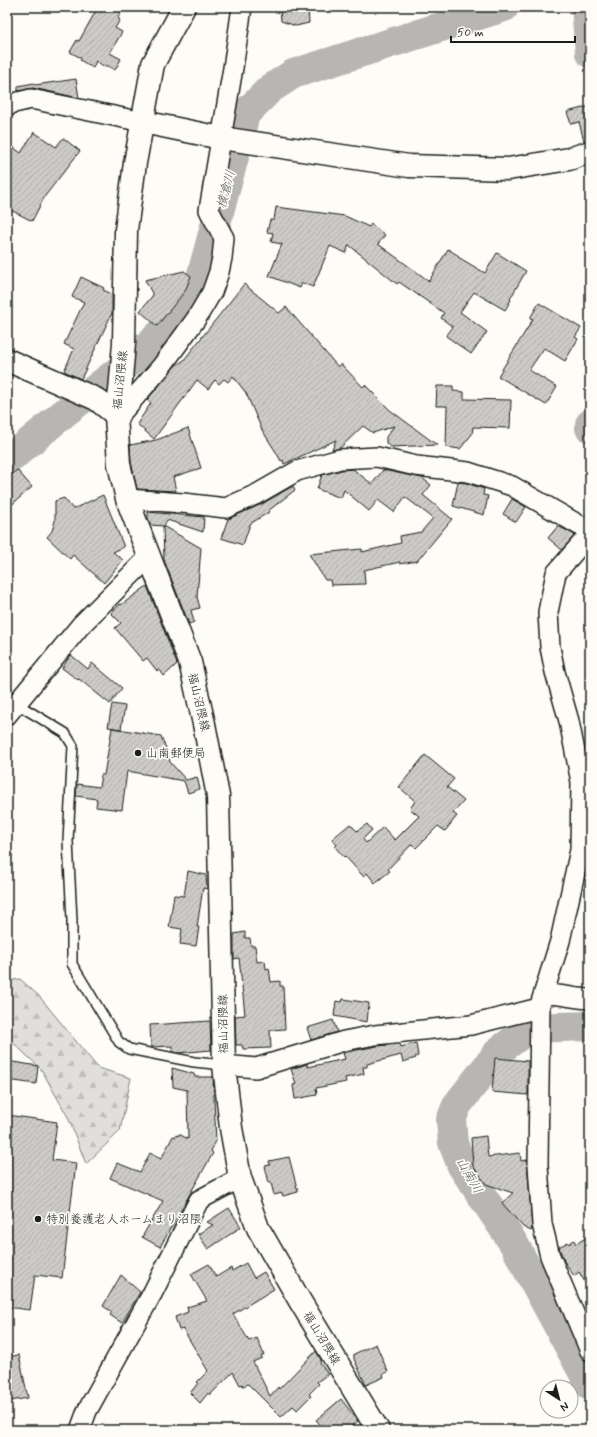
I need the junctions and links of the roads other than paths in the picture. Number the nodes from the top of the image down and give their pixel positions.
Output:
1 (184, 7) edge
2 (242, 7) edge
3 (7, 107) edge
4 (143, 122) junction
5 (221, 138) junction
6 (590, 152) edge
7 (7, 360) edge
8 (116, 415) junction
9 (127, 499) junction
10 (590, 529) edge
11 (590, 539) edge
12 (149, 557) junction
13 (12, 709) edge
14 (590, 999) edge
15 (542, 1003) junction
16 (224, 1065) junction
17 (240, 1178) junction
18 (590, 1351) edge
19 (80, 1430) edge
20 (378, 1430) edge

1 - 4 main road, 福山沼隈線
2 - 5 street
3 - 4 street
4 - 5 main road
4 - 8 main road, 福山沼隈線
5 - 6 main road
5 - 8 street
7 - 8 main road
8 - 9 main road, 福山沼隈線
9 - 10 street
9 - 12 main road, 福山沼隈線
11 - 15 street
12 - 13 street
12 - 16 main road, 福山沼隈線
13 - 16 lane
14 - 15 street
15 - 16 street
15 - 18 street
16 - 17 main road, 福山沼隈線
17 - 19 street
17 - 20 main road, 福山沼隈線

